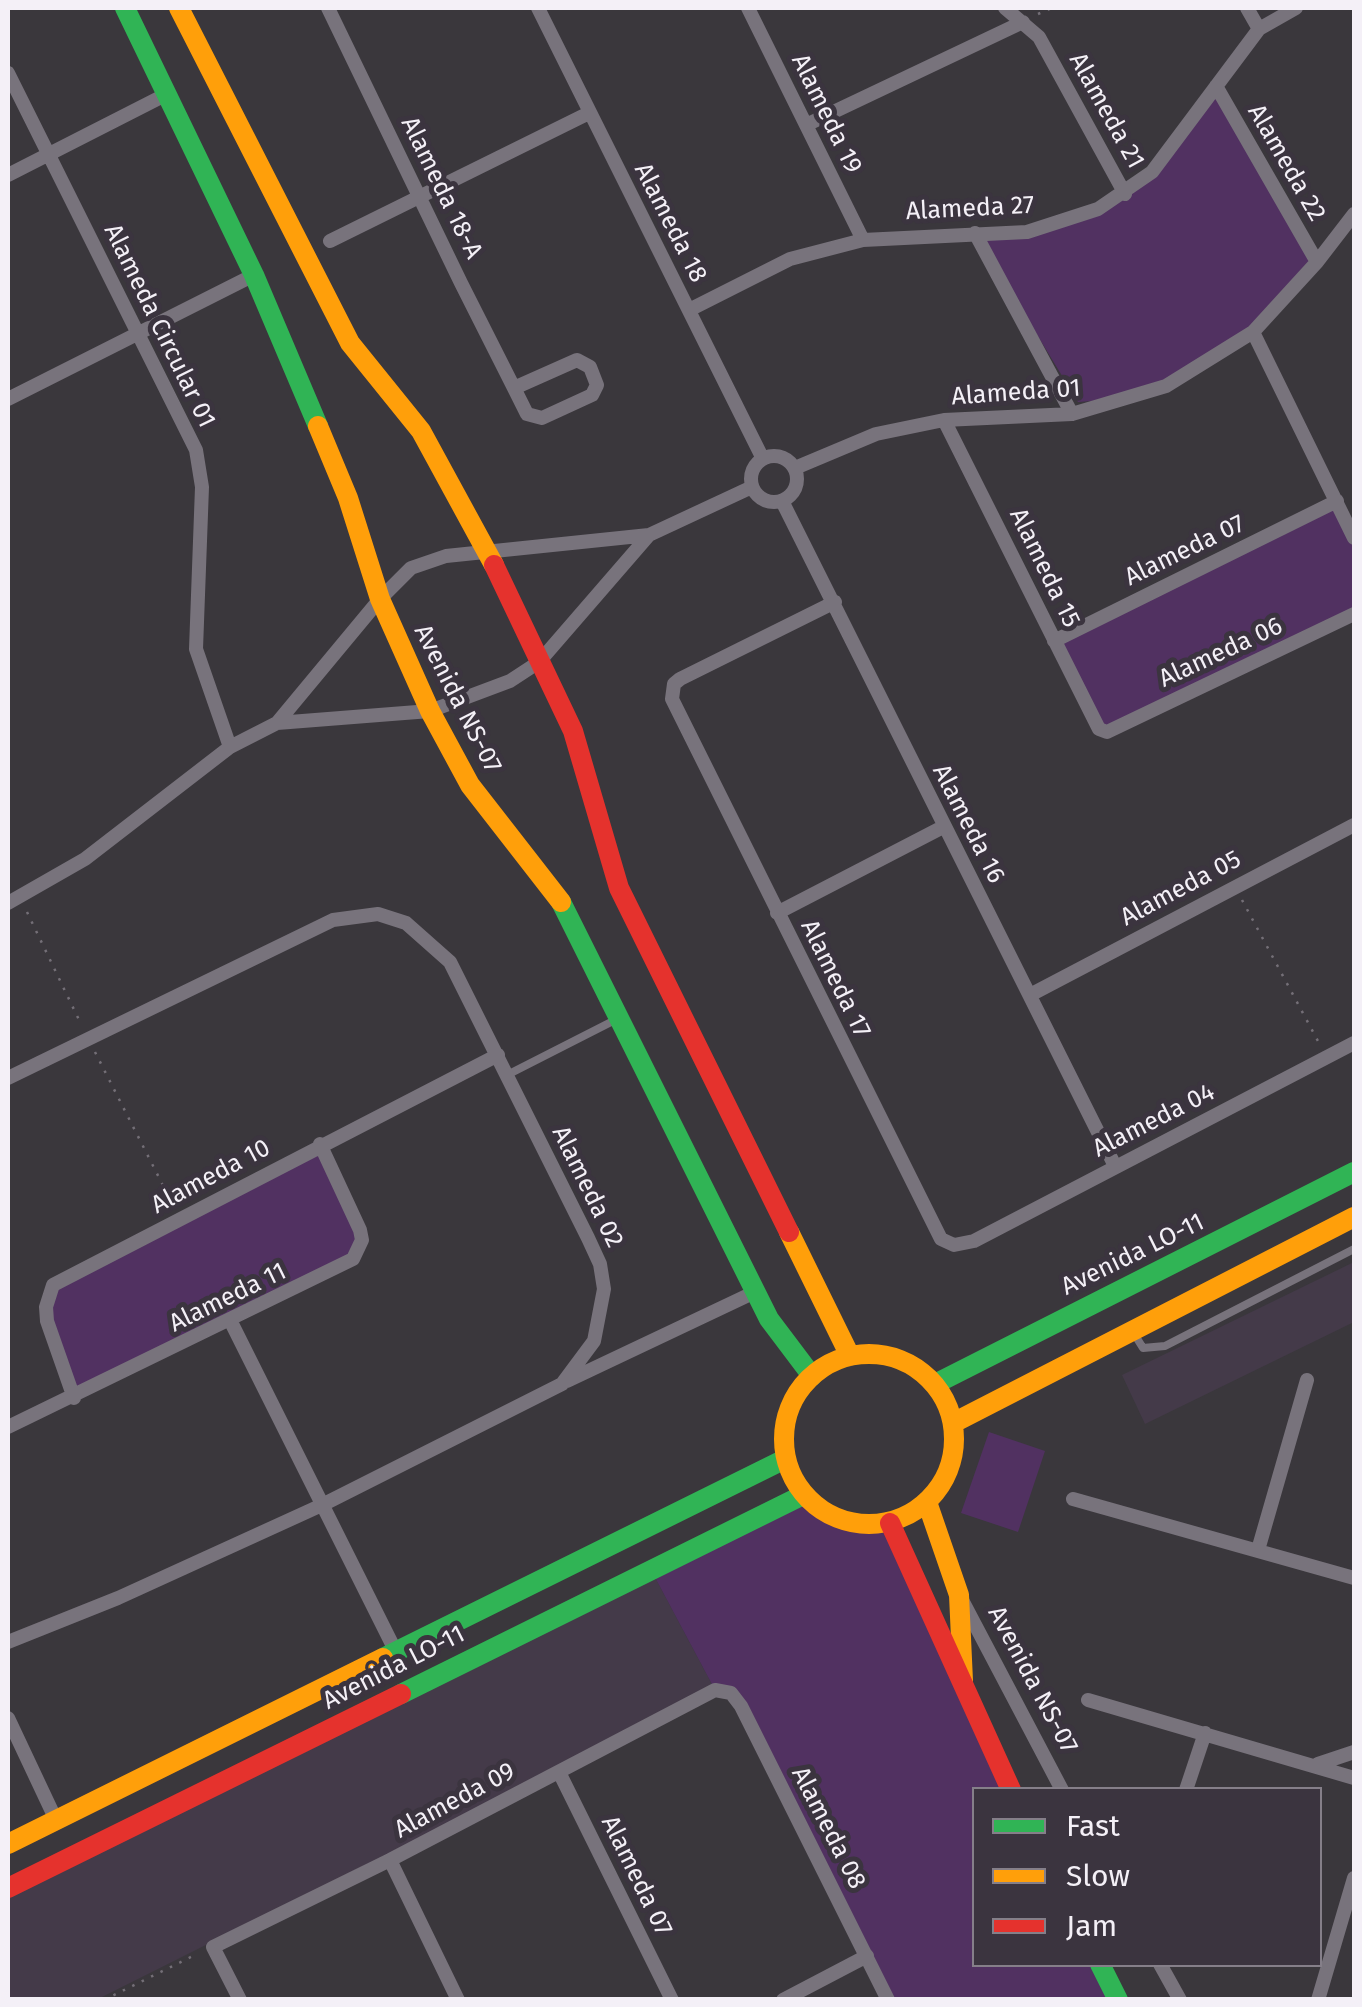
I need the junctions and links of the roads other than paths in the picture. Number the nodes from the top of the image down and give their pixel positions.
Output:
1 (125, 8) edge
2 (179, 8) edge
3 (328, 8) edge
4 (538, 8) edge
5 (748, 8) edge
6 (1004, 8) edge
7 (1246, 8) edge
8 (1296, 8) edge
9 (1024, 22) junction
10 (1259, 29) junction
11 (8, 73) edge
12 (1216, 86) junction
13 (165, 95) junction
14 (590, 113) junction
15 (806, 126) junction
16 (51, 154) junction
17 (8, 176) edge
18 (1125, 194) junction
19 (420, 195) junction
20 (1354, 214) edge
21 (975, 233) junction
22 (863, 240) junction
23 (330, 241) dead end
24 (1317, 262) junction
25 (254, 274) junction
26 (689, 310) junction
27 (135, 332) junction
28 (1253, 332) junction
29 (514, 388) junction
30 (8, 399) edge
31 (1072, 414) junction
32 (944, 420) junction
33 (763, 459) junction
34 (794, 468) junction
35 (752, 487) junction
36 (782, 501) junction
37 (1337, 501) junction
38 (650, 535) junction
39 (1354, 538) edge
40 (488, 553) junction
41 (380, 599) junction
42 (836, 602) junction
43 (1354, 614) edge
44 (1054, 641) junction
45 (539, 662) junction
46 (430, 711) junction
47 (278, 723) junction
48 (1106, 732) joint
49 (230, 747) junction
50 (1354, 825) edge
51 (943, 827) junction
52 (8, 904) edge
53 (777, 913) junction
54 (1030, 994) junction
55 (618, 1018) junction
56 (1354, 1044) edge
57 (498, 1055) junction
58 (507, 1075) junction
59 (8, 1078) edge
60 (320, 1144) junction
61 (1115, 1166) junction
62 (1354, 1172) edge
63 (1354, 1217) edge
64 (974, 1241) joint
65 (1354, 1248) edge
66 (755, 1292) junction
67 (231, 1322) junction
68 (1133, 1332) junction
69 (850, 1356) junction
70 (812, 1376) junction
71 (1307, 1380) dead end
72 (562, 1384) junction
73 (935, 1384) junction
74 (74, 1398) junction
75 (955, 1422) junction
76 (8, 1427) edge
77 (785, 1459) junction
78 (803, 1495) junction
79 (1073, 1499) dead end
80 (928, 1502) junction
81 (322, 1505) junction
82 (890, 1523) junction
83 (1258, 1550) junction
84 (1354, 1578) edge
85 (958, 1595) junction
86 (8, 1642) edge
87 (396, 1652) junction
88 (715, 1690) joint
89 (964, 1692) junction
90 (1088, 1700) dead end
91 (8, 1718) edge
92 (1205, 1734) junction
93 (1354, 1752) edge
94 (1312, 1765) junction
95 (559, 1772) junction
96 (1354, 1778) edge
97 (1011, 1787) edge
98 (1060, 1787) edge
99 (1187, 1787) edge
100 (56, 1820) junction
101 (8, 1844) edge
102 (390, 1860) junction
103 (1354, 1878) edge
104 (8, 1888) edge
105 (867, 1956) junction
106 (1102, 1967) edge
107 (1162, 1967) edge
108 (240, 2000) edge
109 (458, 2000) edge
110 (672, 2000) edge
111 (784, 2000) edge
112 (888, 2000) edge
113 (1118, 2000) edge
114 (1180, 2000) edge
115 (1318, 2000) edge

1 - 13 street, Avenida NS-07
2 - 40 street
3 - 19 street, Alameda 18-A
4 - 14 street, Alameda 18
5 - 15 street, Alameda 19
6 - 9 street, Alameda 21
7 - 10 street
8 - 10 street, Alameda 27
9 - 15 street
9 - 18 street, Alameda 21
10 - 12 street, Alameda 27
11 - 16 street, Alameda Circular 01
12 - 18 street, Alameda 27
12 - 24 street, Alameda 22
13 - 16 street
13 - 25 street, Avenida NS-07
14 - 19 street
14 - 26 street, Alameda 18
15 - 22 street, Alameda 19
16 - 17 street
16 - 27 street, Alameda Circular 01
18 - 21 street, Alameda 27
19 - 23 street
19 - 29 street, Alameda 18-A
20 - 24 street, Alameda 01
21 - 22 street, Alameda 27
21 - 31 street
22 - 26 street, Alameda 27
24 - 28 street, Alameda 01
25 - 27 street
25 - 41 street, Avenida NS-07
26 - 33 street, Alameda 18
27 - 30 street
27 - 49 street, Alameda Circular 01
28 - 31 street, Alameda 01
28 - 37 street
29 - 29 street, Alameda 18-A
31 - 32 street, Alameda 01
32 - 34 street, Alameda 01
32 - 44 street, Alameda 15
33 - 34 street
33 - 35 street
34 - 36 street
35 - 36 street
35 - 38 street
36 - 42 street, Alameda 16
37 - 39 street
37 - 44 street, Alameda 07
38 - 40 street
38 - 45 street
40 - 41 street
40 - 45 street
41 - 46 street, Avenida NS-07
41 - 47 street
42 - 51 street, Alameda 16
42 - 53 street, Alameda 17
43 - 48 street, Alameda 06
44 - 48 street, Alameda 15
45 - 46 street
45 - 69 street
46 - 47 street
46 - 55 street, Avenida NS-07
47 - 49 street
49 - 52 street
50 - 54 street, Alameda 05
51 - 53 street
51 - 54 street, Alameda 16
53 - 64 street, Alameda 17
54 - 61 street, Alameda 16
55 - 58 lane
55 - 66 street, Avenida NS-07
56 - 61 street, Alameda 04
57 - 58 street, Alameda 02
57 - 59 street, Alameda 02
57 - 60 street, Alameda 10
58 - 72 street, Alameda 02
60 - 67 street, Alameda 11
60 - 74 street, Alameda 10
61 - 64 street, Alameda 04
62 - 73 street, Avenida LO-11
63 - 68 street
65 - 68 lane
66 - 70 street, Avenida NS-07
66 - 72 street
67 - 74 street, Alameda 11
67 - 81 street
68 - 75 street
69 - 70 street
69 - 73 street
70 - 77 street
71 - 83 street
72 - 81 street, Alameda 02
73 - 75 street
74 - 76 street, Alameda 11
75 - 80 street
77 - 78 street
77 - 87 street, Avenida LO-11
78 - 82 street
78 - 104 street, Avenida LO-11
79 - 83 street
80 - 82 street
80 - 85 street, Avenida NS-07
81 - 86 street, Alameda 02
81 - 87 street
82 - 89 street, Avenida NS-07
83 - 84 street
85 - 89 street, Avenida NS-07
85 - 98 street, Avenida NS-07
87 - 100 street, Avenida LO-11
88 - 95 street, Alameda 09
88 - 105 street, Alameda 08
89 - 97 street, Avenida NS-07
90 - 92 street
91 - 100 street
92 - 94 street
92 - 99 street
93 - 94 street
94 - 96 street
95 - 102 street, Alameda 09
95 - 110 street, Alameda 07
100 - 101 street, Avenida LO-11
102 - 108 street, Alameda 09
102 - 109 street
103 - 115 street
105 - 111 street
105 - 112 street, Alameda 08
106 - 113 street
107 - 114 street

